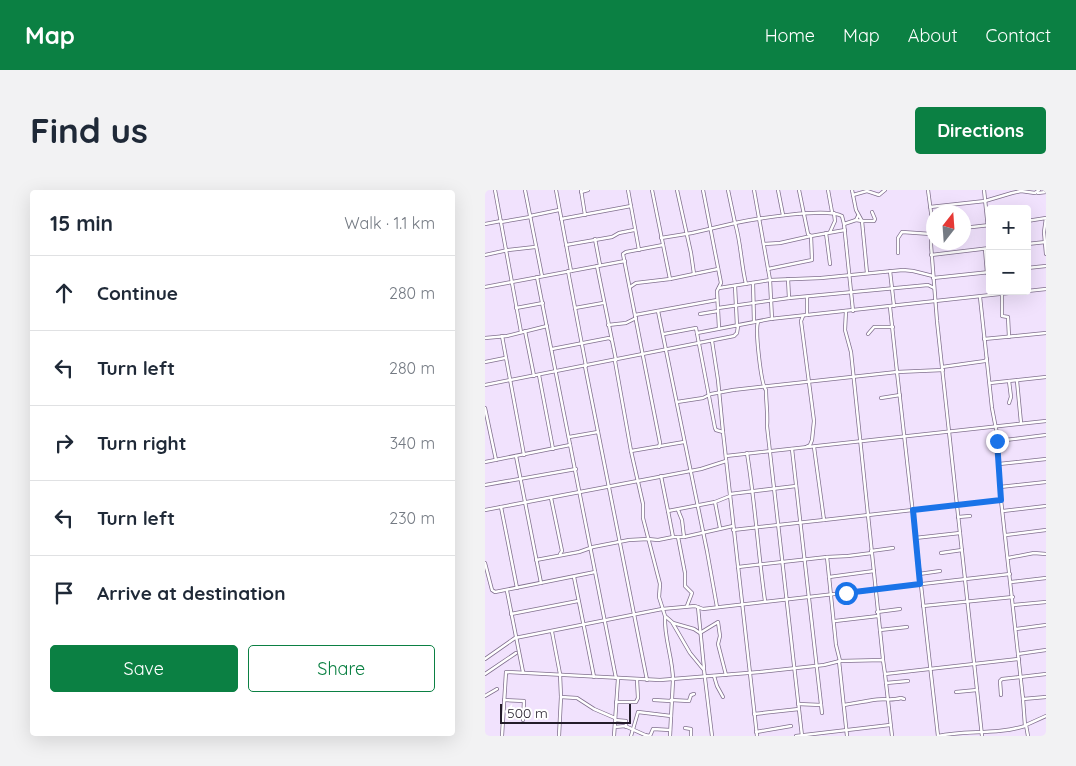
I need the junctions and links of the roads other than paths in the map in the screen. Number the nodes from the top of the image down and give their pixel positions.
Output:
1 (495, 190) edge
2 (525, 190) edge
3 (556, 190) edge
4 (588, 190) edge
5 (628, 190) edge
6 (652, 190) edge
7 (677, 190) edge
8 (703, 190) edge
9 (728, 190) edge
10 (753, 190) edge
11 (778, 190) edge
12 (799, 190) edge
13 (828, 190) edge
14 (852, 190) edge
15 (885, 190) edge
16 (928, 190) edge
17 (983, 190) edge
18 (581, 191) edge
19 (1014, 191) edge
20 (1038, 191) edge
21 (1046, 192) edge
22 (853, 196) junction
23 (985, 201) junction
24 (629, 205) junction
25 (930, 205) edge
26 (948, 205) edge
27 (986, 209) edge
28 (559, 210) junction
29 (833, 212) junction
30 (872, 212) dead end
31 (804, 213) junction
32 (585, 215) junction
33 (530, 216) junction
34 (783, 216) junction
35 (858, 216) junction
36 (561, 219) junction
37 (760, 219) junction
38 (856, 220) junction
39 (1031, 220) edge
40 (501, 222) junction
41 (862, 222) junction
42 (735, 223) junction
43 (485, 224) edge
44 (844, 224) junction
45 (986, 225) edge
46 (971, 227) edge
47 (711, 228) junction
48 (634, 230) junction
49 (845, 230) junction
50 (686, 233) junction
51 (828, 233) junction
52 (926, 234) edge
53 (809, 236) junction
54 (661, 238) junction
55 (595, 239) junction
56 (1045, 242) edge
57 (764, 244) junction
58 (1031, 244) edge
59 (566, 245) junction
60 (663, 245) junction
61 (536, 247) junction
62 (985, 249) joint
63 (639, 250) junction
64 (931, 250) edge
65 (505, 251) junction
66 (898, 254) dead end
67 (1046, 254) edge
68 (485, 255) edge
69 (931, 255) junction
70 (986, 255) edge
71 (625, 261) junction
72 (830, 264) dead end
73 (599, 266) junction
74 (1046, 266) edge
75 (1031, 268) edge
76 (718, 269) junction
77 (769, 269) junction
78 (569, 271) junction
79 (890, 271) junction
80 (986, 272) edge
81 (867, 273) junction
82 (693, 274) junction
83 (769, 275) junction
84 (849, 275) junction
85 (541, 276) junction
86 (537, 277) junction
87 (670, 278) junction
88 (933, 278) junction
89 (775, 279) junction
90 (788, 279) junction
91 (770, 280) junction
92 (629, 281) junction
93 (511, 282) junction
94 (636, 283) junction
95 (753, 283) junction
96 (746, 284) junction
97 (928, 285) junction
98 (735, 286) junction
99 (485, 287) edge
100 (630, 287) junction
101 (719, 288) junction
102 (892, 288) junction
103 (934, 288) junction
104 (1046, 290) edge
105 (1031, 292) edge
106 (850, 293) junction
107 (1001, 295) joint
108 (995, 296) joint
109 (807, 297) junction
110 (980, 297) junction
111 (789, 298) junction
112 (717, 300) junction
113 (771, 300) junction
114 (753, 302) junction
115 (935, 302) junction
116 (543, 303) junction
117 (604, 303) junction
118 (736, 305) junction
119 (892, 306) junction
120 (516, 308) junction
121 (575, 308) junction
122 (718, 310) junction
123 (853, 310) junction
124 (658, 311) junction
125 (846, 311) junction
126 (700, 314) dead end
127 (807, 315) junction
128 (798, 316) junction
129 (803, 316) junction
130 (635, 317) junction
131 (772, 319) junction
132 (801, 321) junction
133 (756, 323) junction
134 (608, 325) junction
135 (547, 326) junction
136 (737, 326) junction
137 (893, 327) junction
138 (719, 329) junction
139 (523, 332) junction
140 (697, 333) junction
141 (1046, 333) edge
142 (663, 334) junction
143 (868, 334) dead end
144 (502, 336) junction
145 (1009, 337) junction
146 (485, 338) edge
147 (610, 338) junction
148 (984, 339) junction
149 (713, 342) junction
150 (582, 344) junction
151 (699, 344) junction
152 (552, 349) junction
153 (667, 350) junction
154 (643, 355) junction
155 (505, 358) junction
156 (615, 360) junction
157 (586, 361) junction
158 (987, 361) junction
159 (485, 362) edge
160 (592, 365) junction
161 (586, 366) junction
162 (942, 368) junction
163 (556, 372) junction
164 (897, 372) junction
165 (539, 375) junction
166 (534, 376) junction
167 (853, 377) junction
168 (1046, 377) edge
169 (510, 380) junction
170 (1017, 380) junction
171 (809, 381) junction
172 (1009, 381) junction
173 (990, 383) junction
174 (485, 385) edge
175 (763, 387) junction
176 (719, 392) junction
177 (709, 395) junction
178 (900, 395) junction
179 (703, 398) junction
180 (881, 398) dead end
181 (710, 400) junction
182 (677, 402) junction
183 (1009, 403) dead end
184 (485, 408) edge
185 (1046, 421) edge
186 (1021, 423) junction
187 (995, 425) junction
188 (949, 431) junction
189 (597, 432) junction
190 (723, 432) junction
191 (905, 435) junction
192 (1046, 435) edge
193 (569, 437) junction
194 (812, 440) junction
195 (859, 441) junction
196 (997, 441) junction
197 (684, 442) junction
198 (571, 445) junction
199 (660, 445) junction
200 (816, 446) junction
201 (805, 448) junction
202 (553, 449) junction
203 (792, 449) junction
204 (631, 451) junction
205 (770, 451) junction
206 (747, 453) junction
207 (524, 455) junction
208 (516, 456) junction
209 (726, 456) junction
210 (1046, 459) edge
211 (496, 460) junction
212 (726, 461) junction
213 (485, 462) edge
214 (723, 463) junction
215 (999, 464) junction
216 (727, 466) junction
217 (576, 469) junction
218 (690, 470) junction
219 (661, 476) junction
220 (520, 479) junction
221 (637, 481) junction
222 (1046, 482) edge
223 (485, 485) edge
224 (609, 486) junction
225 (797, 486) junction
226 (1000, 487) junction
227 (774, 489) junction
228 (753, 491) junction
229 (580, 492) junction
230 (731, 495) junction
231 (551, 498) junction
232 (1001, 500) junction
233 (715, 502) junction
234 (525, 503) junction
235 (957, 505) junction
236 (697, 506) junction
237 (1046, 506) edge
238 (501, 507) junction
239 (485, 510) edge
240 (679, 510) junction
241 (913, 510) junction
242 (668, 511) junction
243 (1003, 511) junction
244 (867, 515) junction
245 (959, 516) junction
246 (970, 516) dead end
247 (824, 520) junction
248 (800, 523) junction
249 (733, 526) junction
250 (778, 526) junction
251 (720, 528) junction
252 (755, 528) junction
253 (733, 530) junction
254 (1046, 530) edge
255 (702, 533) junction
256 (960, 533) junction
257 (1006, 535) junction
258 (673, 537) junction
259 (678, 537) junction
260 (684, 537) junction
261 (915, 538) junction
262 (648, 539) junction
263 (619, 543) junction
264 (591, 548) junction
265 (893, 548) dead end
266 (962, 550) junction
267 (562, 551) junction
268 (872, 552) junction
269 (941, 553) dead end
270 (567, 554) junction
271 (1046, 554) edge
272 (559, 556) junction
273 (827, 557) junction
274 (1009, 558) junction
275 (536, 560) junction
276 (804, 560) junction
277 (782, 562) junction
278 (485, 563) edge
279 (759, 564) junction
280 (738, 567) junction
281 (874, 571) junction
282 (940, 571) dead end
283 (595, 572) junction
284 (919, 574) junction
285 (1010, 574) junction
286 (574, 577) junction
287 (829, 577) junction
288 (966, 578) junction
289 (1046, 578) edge
290 (487, 581) edge
291 (1011, 582) junction
292 (541, 583) junction
293 (920, 584) junction
294 (517, 588) junction
295 (876, 589) junction
296 (507, 590) junction
297 (831, 594) junction
298 (804, 597) junction
299 (809, 597) junction
300 (1013, 597) junction
301 (786, 599) junction
302 (579, 601) junction
303 (765, 601) junction
304 (968, 601) junction
305 (1046, 602) edge
306 (809, 603) junction
307 (743, 604) junction
308 (1014, 605) junction
309 (923, 606) junction
310 (687, 607) junction
311 (717, 607) junction
312 (698, 608) junction
313 (662, 609) junction
314 (900, 609) dead end
315 (511, 614) junction
316 (878, 614) junction
317 (633, 615) junction
318 (665, 616) junction
319 (605, 621) junction
320 (835, 621) junction
321 (672, 622) junction
322 (1046, 625) edge
323 (584, 626) junction
324 (907, 627) dead end
325 (1016, 629) junction
326 (881, 630) junction
327 (552, 632) junction
328 (700, 632) junction
329 (517, 638) junction
330 (1046, 650) edge
331 (516, 653) dead end
332 (1018, 654) junction
333 (485, 659) edge
334 (1019, 659) junction
335 (883, 660) junction
336 (839, 662) junction
337 (974, 664) junction
338 (816, 665) junction
339 (794, 667) junction
340 (930, 668) junction
341 (704, 670) junction
342 (523, 672) junction
343 (749, 672) junction
344 (485, 674) edge
345 (560, 674) junction
346 (885, 674) junction
347 (1046, 674) edge
348 (726, 675) junction
349 (714, 676) junction
350 (1021, 676) junction
351 (594, 677) junction
352 (617, 678) junction
353 (705, 678) junction
354 (637, 680) junction
355 (647, 680) junction
356 (673, 680) junction
357 (908, 681) dead end
358 (886, 683) junction
359 (497, 689) dead end
360 (977, 690) junction
361 (956, 692) dead end
362 (694, 694) dead end
363 (1001, 695) dead end
364 (485, 696) edge
365 (561, 697) junction
366 (723, 697) dead end
367 (1046, 697) edge
368 (904, 699) dead end
369 (1023, 699) junction
370 (503, 700) junction
371 (654, 700) dead end
372 (671, 700) junction
373 (887, 700) junction
374 (616, 702) junction
375 (799, 704) junction
376 (844, 704) junction
377 (821, 705) junction
378 (799, 709) junction
379 (822, 713) dead end
380 (754, 714) junction
381 (671, 716) junction
382 (1046, 716) edge
383 (523, 720) dead end
384 (616, 723) junction
385 (890, 725) junction
386 (1026, 725) junction
387 (626, 726) junction
388 (791, 726) dead end
389 (685, 728) dead end
390 (633, 730) junction
391 (671, 730) junction
392 (846, 731) junction
393 (756, 732) junction
394 (982, 735) edge
395 (502, 736) edge
396 (559, 736) edge
397 (614, 736) edge
398 (631, 736) edge
399 (645, 736) edge
400 (670, 736) edge
401 (691, 736) edge
402 (712, 736) edge
403 (757, 736) edge
404 (796, 736) edge
405 (802, 736) edge
406 (847, 736) edge
407 (892, 736) edge
408 (937, 736) edge
409 (1028, 736) edge

1 - 40 street
2 - 33 street
3 - 28 street
4 - 18 street
5 - 24 street
6 - 54 street
7 - 50 street
8 - 47 street
9 - 42 street
10 - 37 street
11 - 34 street
12 - 31 street
13 - 29 street
14 - 22 street
15 - 22 street
16 - 25 street
17 - 23 street
18 - 32 street
19 - 20 street
19 - 23 street
20 - 21 street
22 - 35 street
23 - 26 street
23 - 27 street
24 - 32 street
24 - 48 street
28 - 33 street
28 - 36 street
29 - 31 street
29 - 44 street
29 - 51 street
30 - 41 street
31 - 34 street
31 - 53 street
32 - 36 street
33 - 40 street
33 - 61 street
34 - 37 street
35 - 38 street
35 - 41 street
36 - 59 street
37 - 42 street
37 - 57 street
38 - 41 street
38 - 44 street
39 - 56 street
40 - 43 street
40 - 65 street
41 - 81 street
42 - 47 street
42 - 96 street
44 - 49 street
45 - 46 street
47 - 50 street
47 - 76 street
48 - 55 street
48 - 63 street
49 - 51 street
49 - 84 street
50 - 54 street
50 - 82 street
51 - 53 street
51 - 72 street
52 - 66 street
53 - 57 street
53 - 77 street
54 - 60 street
55 - 59 street
55 - 73 street
56 - 58 street
56 - 67 street
57 - 77 street
59 - 78 street
60 - 63 street
60 - 87 street
61 - 65 street
61 - 85 street
62 - 69 street
62 - 70 street
63 - 71 street
64 - 69 street
65 - 68 street
65 - 93 street
69 - 88 street
71 - 73 street
71 - 92 street
73 - 78 street
73 - 117 street
74 - 75 street
76 - 82 street
76 - 101 street
77 - 83 street
78 - 85 street
78 - 121 street
79 - 81 street
79 - 88 street
79 - 102 street
80 - 88 street
81 - 84 street
82 - 87 street
83 - 89 street
83 - 91 street
84 - 90 street
84 - 106 street
85 - 86 street
86 - 93 street
86 - 116 street
87 - 94 street
88 - 97 street
88 - 103 street
89 - 90 street
89 - 91 street
90 - 111 street
91 - 95 street
91 - 113 street
92 - 94 street
92 - 100 street
93 - 99 street
93 - 120 street
94 - 100 street
95 - 96 street
95 - 114 street
96 - 98 street
97 - 102 street
97 - 103 street
98 - 101 street
98 - 118 street
100 - 130 street
101 - 112 street
102 - 106 street
102 - 119 street
103 - 115 street
104 - 105 street
106 - 109 street
106 - 123 street
107 - 108 street
107 - 145 street
108 - 110 street
109 - 111 street
109 - 127 street
110 - 115 street
110 - 148 street
111 - 113 street
112 - 122 street
112 - 124 street
113 - 114 street
113 - 131 street
114 - 118 street
114 - 133 street
115 - 119 street
115 - 162 street
116 - 120 street
116 - 135 street
117 - 121 street
117 - 134 street
118 - 122 street
118 - 136 street
119 - 123 street
119 - 137 street
120 - 139 street
121 - 150 street
122 - 126 street
122 - 138 street
123 - 125 street
124 - 130 street
124 - 142 street
125 - 127 street
125 - 167 street
127 - 129 street
128 - 129 street
128 - 131 street
128 - 132 street
129 - 132 street
130 - 134 street
130 - 154 street
131 - 133 street
132 - 171 street
133 - 136 street
133 - 175 street
134 - 147 street
135 - 139 street
135 - 152 street
136 - 138 street
136 - 149 street
137 - 143 street
137 - 164 street
138 - 140 street
139 - 144 street
139 - 166 street
140 - 142 street
140 - 151 street
141 - 145 street
142 - 153 street
144 - 146 street
144 - 155 street
145 - 148 street
147 - 150 street
147 - 156 street
148 - 158 street
149 - 151 street
149 - 176 street
150 - 152 street
150 - 157 street
151 - 153 street
151 - 177 street
152 - 163 street
153 - 154 street
153 - 182 street
154 - 156 street
154 - 199 street
155 - 159 street
155 - 169 street
156 - 160 street
156 - 204 street
157 - 160 street
157 - 161 street
158 - 162 street
158 - 173 street
160 - 161 street
161 - 163 street
161 - 189 street
162 - 164 street
162 - 188 street
163 - 165 street
163 - 193 street
164 - 167 street
164 - 178 street
165 - 166 street
165 - 202 street
166 - 169 street
167 - 171 street
167 - 195 street
168 - 170 street
169 - 174 street
169 - 207 street
170 - 172 street
170 - 186 street
171 - 175 street
171 - 194 street
172 - 173 street
172 - 183 street
173 - 187 street
175 - 176 street
175 - 205 street
176 - 177 street
176 - 190 street
177 - 179 street
177 - 181 street
178 - 180 street
178 - 191 street
179 - 181 street
179 - 182 street
181 - 190 street
182 - 197 street
184 - 211 street
185 - 186 street
186 - 187 street
187 - 188 street
187 - 196 street
188 - 191 street
188 - 235 street
189 - 193 street
189 - 224 street
190 - 209 street
191 - 195 street
191 - 241 street
192 - 196 street
193 - 198 street
194 - 200 street
194 - 201 street
195 - 200 street
195 - 244 street
196 - 215 street
197 - 199 street
197 - 218 street
198 - 202 street
198 - 217 street
199 - 204 street
200 - 201 street
200 - 247 street
201 - 203 street
202 - 207 street
203 - 205 street
203 - 225 street
204 - 221 street
205 - 206 street
205 - 227 street
206 - 209 street
206 - 228 street
207 - 208 street
208 - 211 street
208 - 220 street
209 - 212 street
210 - 215 street
211 - 213 street
212 - 214 street
212 - 216 street
214 - 216 street
214 - 218 street
215 - 226 street
216 - 230 street
217 - 220 street
217 - 229 street
218 - 219 street
218 - 236 street
219 - 221 street
219 - 242 street
220 - 223 street
220 - 234 street
221 - 224 street
221 - 262 street
222 - 226 street
224 - 229 street
224 - 263 street
225 - 227 street
225 - 248 street
226 - 232 street
227 - 228 street
227 - 250 street
228 - 230 street
228 - 252 street
229 - 231 street
229 - 264 street
230 - 233 street
230 - 249 street
231 - 234 street
231 - 267 street
232 - 235 street
232 - 243 street
233 - 236 street
233 - 251 street
234 - 238 street
234 - 275 street
235 - 241 street
235 - 245 street
236 - 240 street
236 - 255 street
237 - 243 street
238 - 239 street
238 - 294 street
240 - 242 street
240 - 260 street
241 - 244 street
241 - 261 street
242 - 258 street
243 - 257 street
244 - 247 street
244 - 268 street
245 - 246 street
245 - 256 street
247 - 248 street
248 - 250 street
248 - 276 street
249 - 251 street
249 - 253 street
250 - 252 street
250 - 277 street
251 - 255 street
252 - 253 street
252 - 279 street
253 - 280 street
254 - 257 street
255 - 260 street
255 - 311 street
256 - 261 street
256 - 266 street
257 - 274 street
258 - 259 street
258 - 262 street
259 - 260 street
259 - 310 street
261 - 284 street
262 - 263 street
262 - 313 street
263 - 264 street
263 - 317 street
264 - 270 street
264 - 283 street
265 - 268 street
266 - 269 street
266 - 288 street
267 - 270 street
267 - 272 street
268 - 273 street
268 - 281 street
270 - 272 street
271 - 274 street
272 - 275 street
273 - 276 street
273 - 287 street
274 - 285 street
275 - 292 street
276 - 277 street
276 - 299 street
277 - 279 street
277 - 301 street
278 - 290 street
279 - 280 street
279 - 303 street
280 - 307 street
281 - 287 street
281 - 295 street
282 - 284 street
283 - 286 street
283 - 319 street
284 - 293 street
285 - 288 street
285 - 291 street
286 - 292 street
286 - 302 street
287 - 297 street
288 - 293 street
288 - 304 street
289 - 291 street
290 - 296 street
291 - 300 street
292 - 294 street
293 - 295 street
293 - 309 street
294 - 296 street
295 - 297 street
295 - 316 street
296 - 315 street
297 - 299 street
297 - 320 street
298 - 299 street
298 - 301 street
298 - 306 street
299 - 306 street
300 - 304 street
300 - 308 street
301 - 303 street
301 - 339 street
302 - 315 street
302 - 323 street
303 - 307 street
304 - 309 street
304 - 337 street
305 - 308 street
306 - 338 street
307 - 311 street
307 - 343 street
308 - 325 street
309 - 340 street
310 - 312 street
310 - 313 street
311 - 312 street
312 - 328 street
313 - 317 street
313 - 318 street
314 - 316 street
315 - 329 street
316 - 320 street
316 - 326 street
317 - 319 street
317 - 355 street
318 - 321 street
318 - 356 street
319 - 323 street
319 - 352 street
320 - 336 street
321 - 328 street
321 - 341 street
322 - 325 street
323 - 327 street
323 - 351 street
324 - 326 street
325 - 332 street
326 - 335 street
327 - 329 street
327 - 345 street
328 - 341 street
328 - 348 street
329 - 333 street
329 - 342 street
330 - 332 street
331 - 344 street
332 - 334 street
334 - 337 street
334 - 350 street
335 - 336 street
335 - 346 street
336 - 338 street
336 - 376 street
337 - 340 street
337 - 360 street
338 - 339 street
338 - 377 street
339 - 343 street
339 - 375 street
340 - 346 street
340 - 408 street
341 - 353 street
342 - 345 street
342 - 370 street
343 - 348 street
343 - 380 street
345 - 351 street
345 - 365 street
346 - 358 street
347 - 350 street
348 - 349 street
349 - 353 street
349 - 366 street
350 - 363 street
350 - 369 street
351 - 352 street
352 - 354 street
352 - 374 street
353 - 356 street
353 - 402 street
354 - 355 street
354 - 374 street
355 - 356 street
356 - 372 street
357 - 358 street
358 - 373 street
359 - 364 street
360 - 361 street
360 - 394 street
362 - 372 street
365 - 384 street
365 - 396 street
367 - 369 street
368 - 373 street
369 - 386 street
370 - 383 street
370 - 395 street
371 - 372 street
372 - 381 street
373 - 376 street
373 - 385 street
374 - 384 street
375 - 377 street
375 - 378 street
376 - 392 street
377 - 379 street
378 - 380 street
378 - 405 street
380 - 393 street
381 - 390 street
381 - 391 street
382 - 386 street
384 - 387 street
384 - 387 street
384 - 397 street
385 - 392 street
385 - 407 street
386 - 394 street
386 - 409 street
387 - 390 street
388 - 393 street
389 - 401 street
390 - 398 street
390 - 399 street
391 - 399 street
391 - 400 street
392 - 405 street
392 - 406 street
393 - 403 street
394 - 408 street
404 - 405 street

